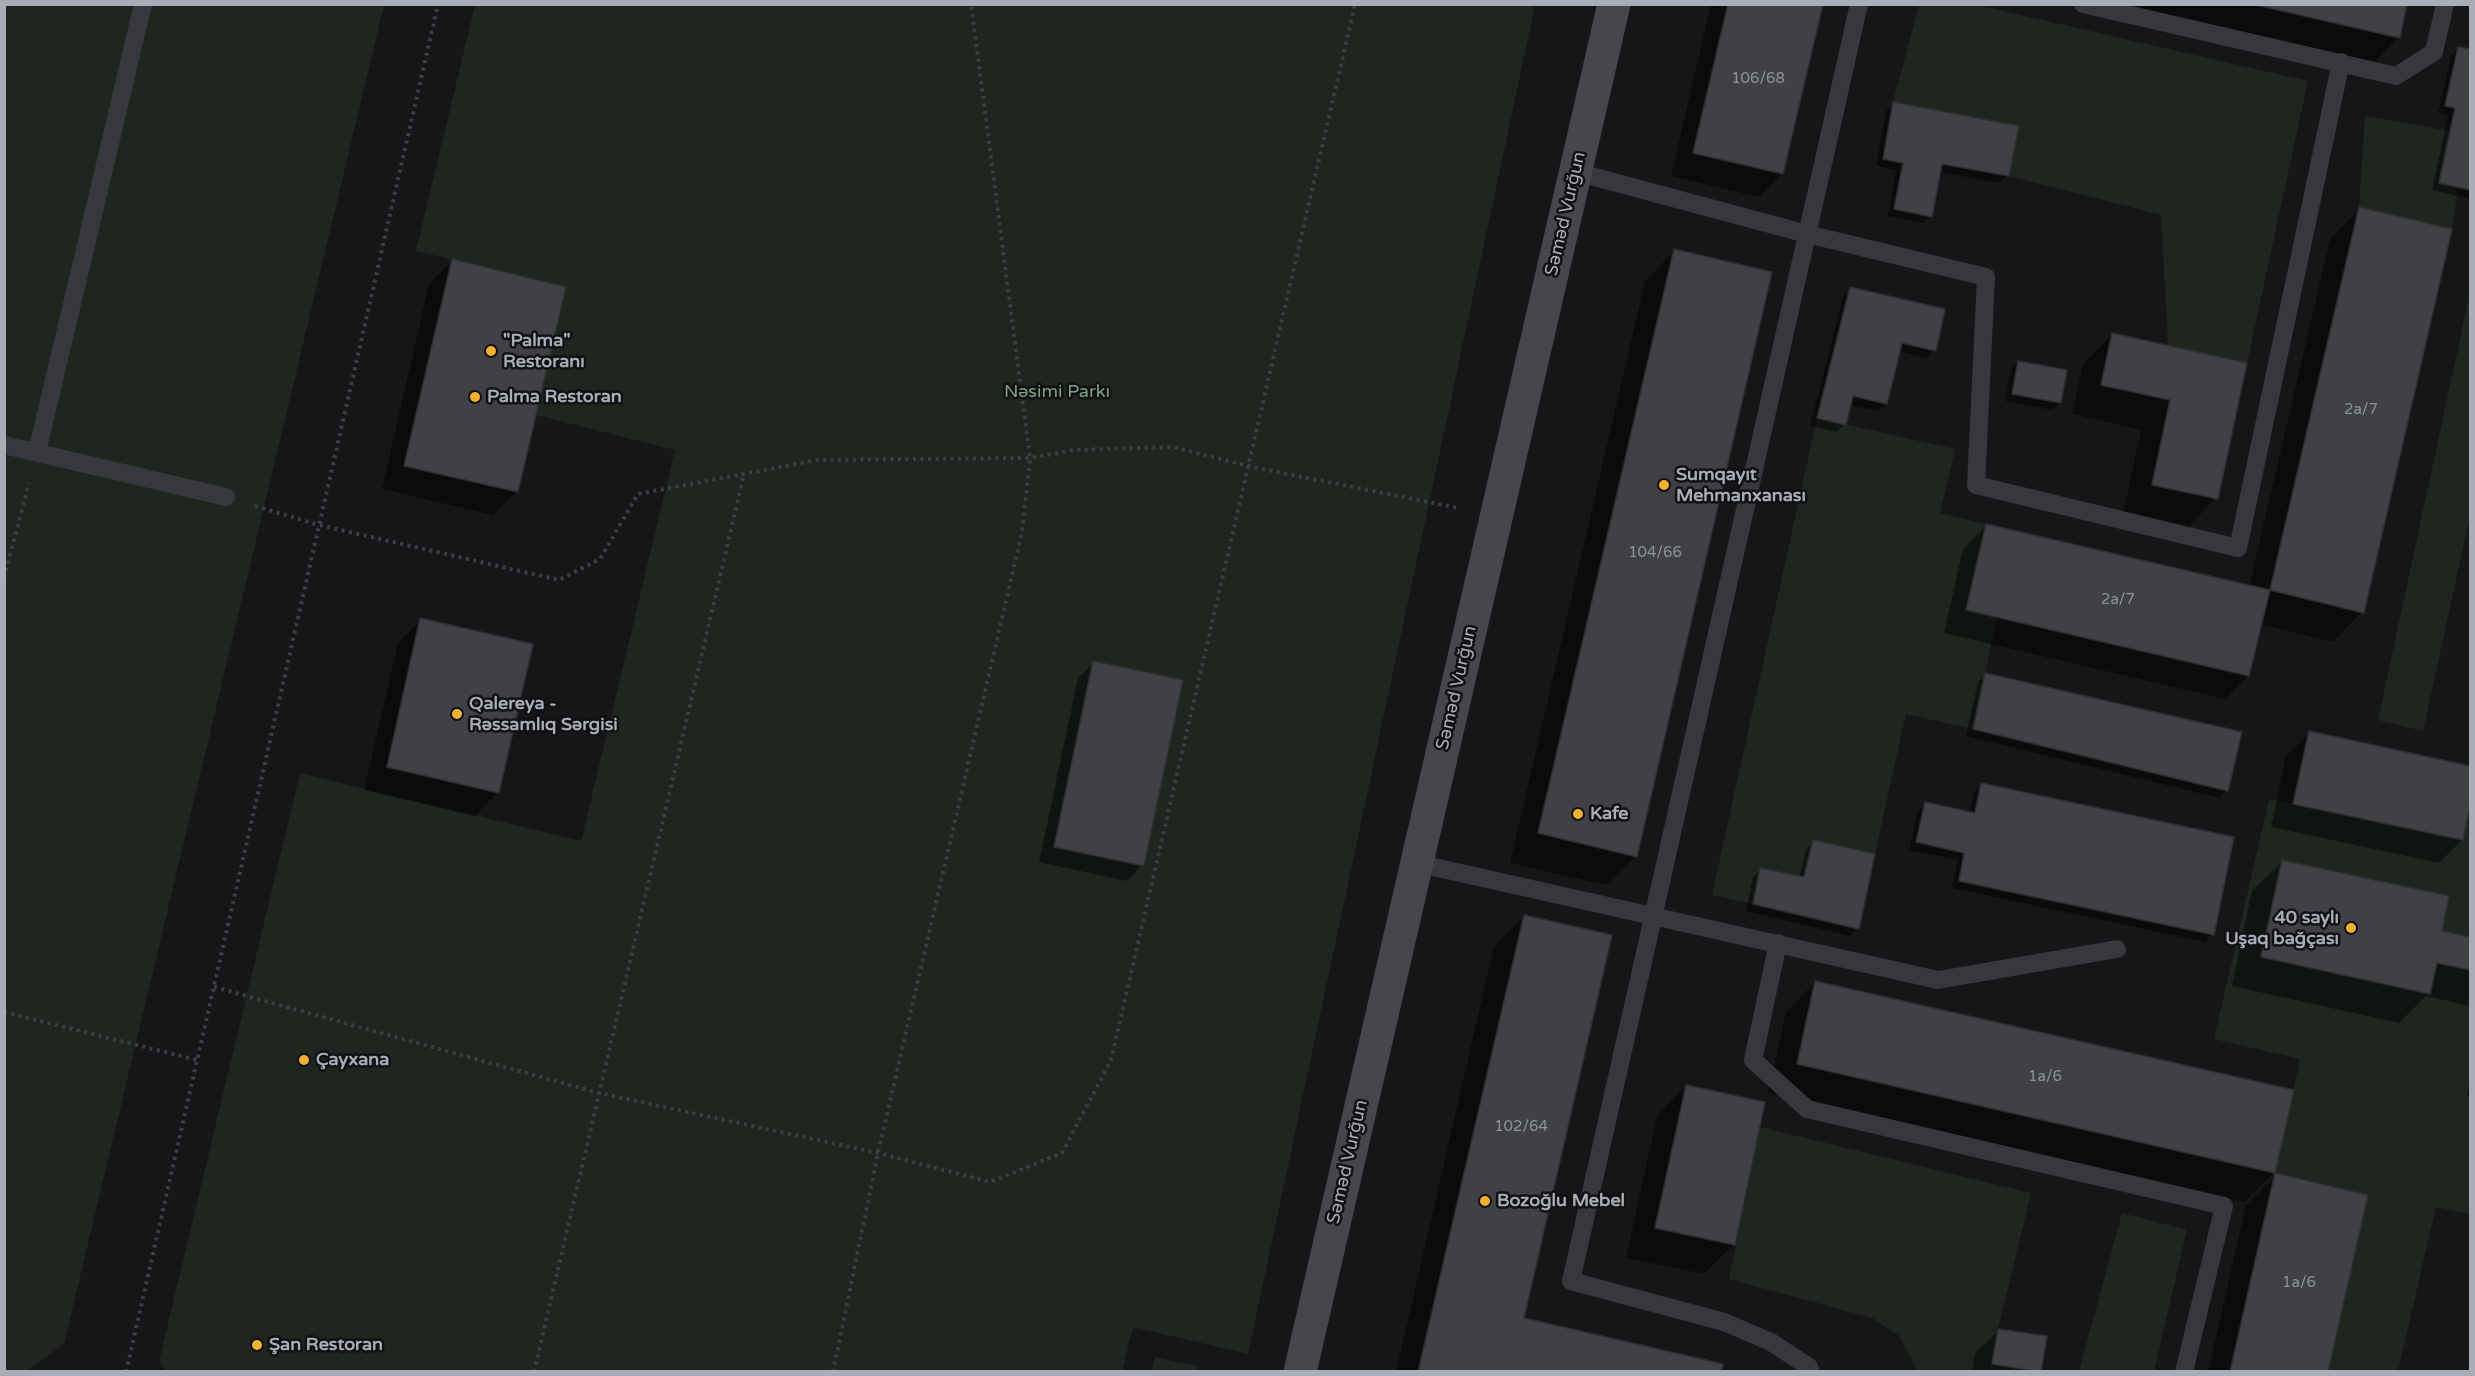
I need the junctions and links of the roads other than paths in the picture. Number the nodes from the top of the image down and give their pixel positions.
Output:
1 (143, 4) edge
2 (1614, 4) edge
3 (1859, 4) edge
4 (2083, 4) edge
5 (2445, 4) edge
6 (2341, 62) junction
7 (1576, 172) junction
8 (1807, 234) junction
9 (4, 445) edge
10 (37, 452) junction
11 (226, 497) road end
12 (1416, 863) junction
13 (1653, 915) junction
14 (1778, 944) junction
15 (2117, 949) dead end
16 (1300, 1371) edge
17 (1812, 1371) edge
18 (2184, 1371) edge

1 - 10 lane
2 - 7 main road, Səməd Vurğun
3 - 8 lane
4 - 6 lane
5 - 6 lane
6 - 8 lane
7 - 8 lane
7 - 12 main road, Səməd Vurğun
8 - 13 lane
9 - 10 lane
10 - 11 lane
12 - 13 lane
12 - 16 main road, Səməd Vurğun
13 - 14 lane
13 - 17 lane
14 - 15 lane
14 - 18 lane

